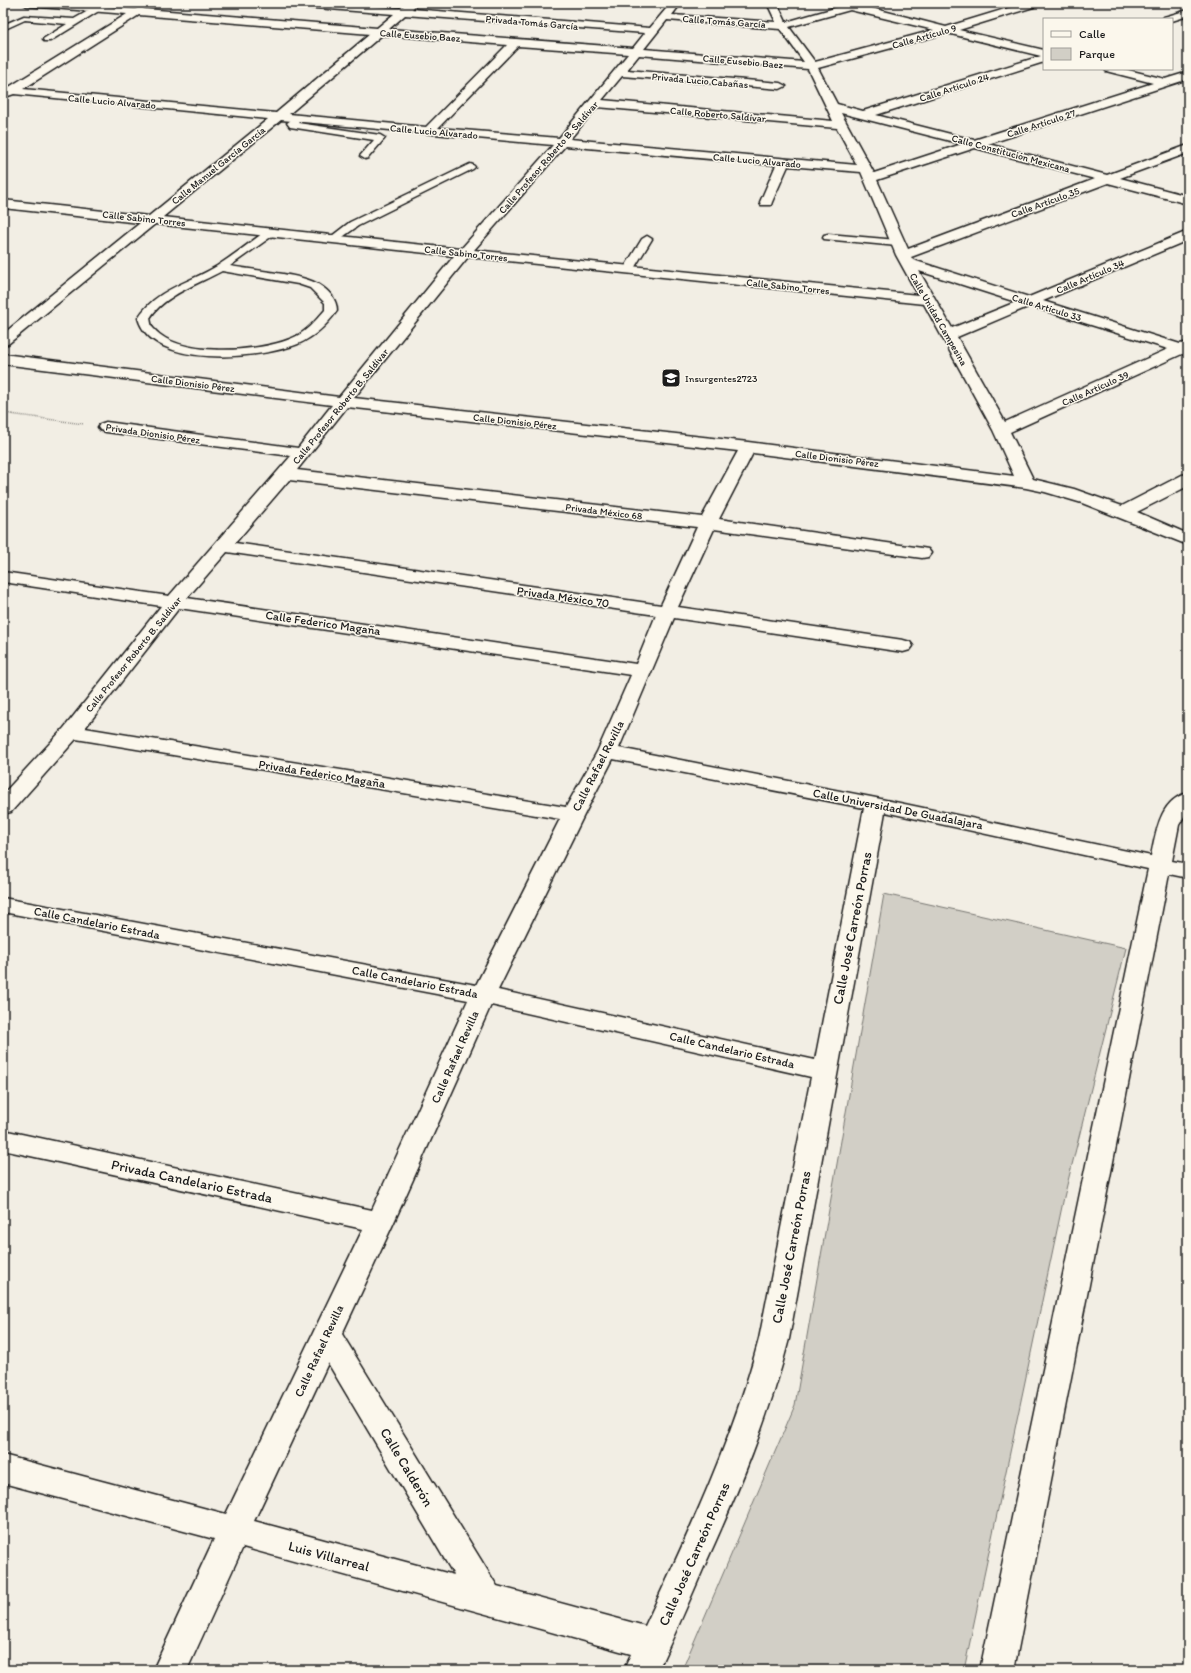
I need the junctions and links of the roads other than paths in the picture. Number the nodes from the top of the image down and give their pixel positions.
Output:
1 (27, 3) edge
2 (151, 3) edge
3 (290, 3) edge
4 (413, 3) edge
5 (676, 3) edge
6 (772, 3) edge
7 (834, 3) edge
8 (863, 3) edge
9 (1036, 3) edge
10 (849, 7) junction
11 (98, 9) junction
12 (137, 12) junction
13 (403, 12) junction
14 (1188, 13) edge
15 (664, 17) junction
16 (1171, 18) edge
17 (76, 22) junction
18 (783, 26) junction
19 (3, 28) edge
20 (946, 30) junction
21 (654, 31) junction
22 (379, 32) junction
23 (47, 39) dead end
24 (516, 42) junction
25 (636, 52) junction
26 (1043, 53) edge
27 (1043, 58) edge
28 (812, 66) junction
29 (1114, 70) edge
30 (620, 73) junction
31 (1188, 75) edge
32 (1165, 82) junction
33 (780, 86) dead end
34 (1188, 88) edge
35 (6, 93) edge
36 (594, 104) junction
37 (833, 108) junction
38 (864, 115) junction
39 (278, 117) junction
40 (297, 119) junction
41 (841, 125) junction
42 (428, 131) junction
43 (562, 142) junction
44 (977, 144) junction
45 (1188, 148) edge
46 (365, 156) dead end
47 (783, 162) junction
48 (470, 167) dead end
49 (868, 173) junction
50 (1108, 179) junction
51 (1188, 200) edge
52 (766, 202) dead end
53 (3, 204) edge
54 (152, 219) junction
55 (271, 232) junction
56 (1188, 235) edge
57 (828, 237) dead end
58 (333, 239) junction
59 (647, 240) dead end
60 (464, 254) junction
61 (902, 254) junction
62 (221, 268) junction
63 (628, 270) junction
64 (929, 300) junction
65 (1029, 301) junction
66 (949, 334) junction
67 (3, 341) edge
68 (1186, 349) edge
69 (3, 359) edge
70 (344, 402) junction
71 (106, 426) road end
72 (1001, 430) junction
73 (748, 447) junction
74 (302, 453) junction
75 (285, 474) junction
76 (1188, 479) edge
77 (1026, 482) junction
78 (1122, 513) junction
79 (708, 523) junction
80 (1188, 540) edge
81 (222, 546) junction
82 (922, 553) dead end
83 (3, 577) edge
84 (174, 601) junction
85 (667, 612) junction
86 (904, 646) dead end
87 (644, 671) junction
88 (71, 732) junction
89 (607, 752) junction
90 (1188, 798) edge
91 (876, 804) junction
92 (4, 805) edge
93 (573, 815) junction
94 (1160, 864) junction
95 (1188, 871) edge
96 (3, 905) edge
97 (483, 995) junction
98 (825, 1071) junction
99 (3, 1140) edge
100 (380, 1222) junction
101 (327, 1335) junction
102 (3, 1469) edge
103 (234, 1530) junction
104 (486, 1598) junction
105 (648, 1657) edge
106 (170, 1670) edge
107 (997, 1670) edge

1 - 11 street, Calle Eusebio Baez
2 - 12 street
3 - 13 street, Privada Tomás García
4 - 13 street, Calle Manuel García García
5 - 15 street, Calle Profesor Roberto B. Saldívar
6 - 18 street, Calle Unidad Campesina
7 - 10 street
8 - 10 street
9 - 20 street, Calle Artículo 9
10 - 18 street
10 - 20 street
11 - 12 street, Calle Eusebio Baez
11 - 17 lane
12 - 22 street, Calle Eusebio Baez
12 - 35 street
13 - 21 street, Privada Tomás García
13 - 22 street, Calle Manuel García García
14 - 16 street
15 - 18 street, Calle Tomás García
15 - 21 street, Calle Profesor Roberto B. Saldívar
17 - 19 lane
17 - 23 lane
18 - 28 street, Calle Unidad Campesina
20 - 26 street
20 - 28 street, Calle Artículo 9
21 - 25 street, Calle Profesor Roberto B. Saldívar
22 - 24 street, Calle Eusebio Baez
22 - 39 street, Calle Manuel García García
24 - 25 street, Calle Eusebio Baez
24 - 42 street
25 - 28 street, Calle Eusebio Baez
25 - 30 street, Calle Profesor Roberto B. Saldívar
27 - 38 street, Calle Artículo 24
28 - 37 street, Calle Unidad Campesina
29 - 32 street
30 - 33 street, Privada Lucio Cabañas
30 - 36 street, Calle Profesor Roberto B. Saldívar
31 - 32 street, Calle Artículo 27
32 - 34 street
32 - 44 street, Calle Artículo 27
35 - 39 street, Calle Lucio Alvarado
36 - 41 street, Calle Roberto Saldívar
36 - 43 street, Calle Profesor Roberto B. Saldívar
37 - 38 street, Calle Constitución Mexicana
37 - 41 street, Calle Unidad Campesina
38 - 44 street, Calle Constitución Mexicana
39 - 40 street, Calle Lucio Alvarado
39 - 54 street, Calle Manuel García García
40 - 42 street, Calle Lucio Alvarado
40 - 46 lane
41 - 49 street, Calle Unidad Campesina
42 - 43 street, Calle Lucio Alvarado
43 - 47 street, Calle Lucio Alvarado
43 - 60 street, Calle Profesor Roberto B. Saldívar
44 - 49 street, Calle Artículo 27
44 - 50 street, Calle Constitución Mexicana
45 - 50 street, Calle Artículo 35
47 - 49 street, Calle Lucio Alvarado
47 - 52 street
48 - 58 lane
49 - 61 street, Calle Unidad Campesina
50 - 51 street, Calle Constitución Mexicana
50 - 61 street, Calle Artículo 35
53 - 54 street, Calle Sabino Torres
54 - 55 street, Calle Sabino Torres
54 - 67 street, Calle Manuel García García
55 - 58 street, Calle Sabino Torres
55 - 62 lane
56 - 65 street, Calle Artículo 34
57 - 61 lane
58 - 60 street, Calle Sabino Torres
59 - 63 lane
60 - 63 street, Calle Sabino Torres
60 - 70 street, Calle Profesor Roberto B. Saldívar
61 - 64 street, Calle Unidad Campesina
61 - 65 street, Calle Artículo 33
62 - 62 lane
63 - 64 street, Calle Sabino Torres
64 - 66 street, Calle Unidad Campesina
65 - 66 street, Calle Artículo 34
65 - 68 street, Calle Artículo 33
66 - 72 street, Calle Unidad Campesina
68 - 72 street, Calle Artículo 39
69 - 70 street, Calle Dionisio Pérez
70 - 73 street, Calle Dionisio Pérez
70 - 74 street, Calle Profesor Roberto B. Saldívar
71 - 74 street, Privada Dionisio Pérez
72 - 77 street, Calle Unidad Campesina
73 - 77 street, Calle Dionisio Pérez
73 - 79 street, Calle Rafael Revilla
74 - 75 street, Calle Profesor Roberto B. Saldívar
75 - 79 street, Privada México 68
75 - 81 street, Calle Profesor Roberto B. Saldívar
76 - 78 street
77 - 78 street
78 - 80 street
79 - 82 street, Privada México 68
79 - 85 street, Calle Rafael Revilla
81 - 84 street, Calle Profesor Roberto B. Saldívar
81 - 85 street, Privada México 70
83 - 84 street, Calle Federico Magaña
84 - 87 street, Calle Federico Magaña
84 - 88 street, Calle Profesor Roberto B. Saldívar
85 - 86 street, Privada México 70
85 - 87 street, Calle Rafael Revilla
87 - 89 street, Calle Rafael Revilla
88 - 92 street, Calle Profesor Roberto B. Saldívar
88 - 93 street, Privada Federico Magaña
89 - 91 street, Calle Universidad De Guadalajara
89 - 93 street, Calle Rafael Revilla
90 - 94 street
91 - 94 street, Calle Universidad De Guadalajara
91 - 98 street, Calle José Carreón Porras
93 - 97 street, Calle Rafael Revilla
94 - 95 street, Calle Universidad De Guadalajara
94 - 107 street
96 - 97 street, Calle Candelario Estrada
97 - 98 street, Calle Candelario Estrada
97 - 100 street, Calle Rafael Revilla
98 - 105 street, Calle José Carreón Porras
99 - 100 street, Privada Candelario Estrada
100 - 101 street, Calle Rafael Revilla
101 - 103 street, Calle Rafael Revilla
101 - 104 street, Calle Calderón
102 - 103 street, Luis Villarreal
103 - 104 street, Luis Villarreal
103 - 106 street, Calle Rafael Revilla
104 - 105 street, Luis Villarreal

